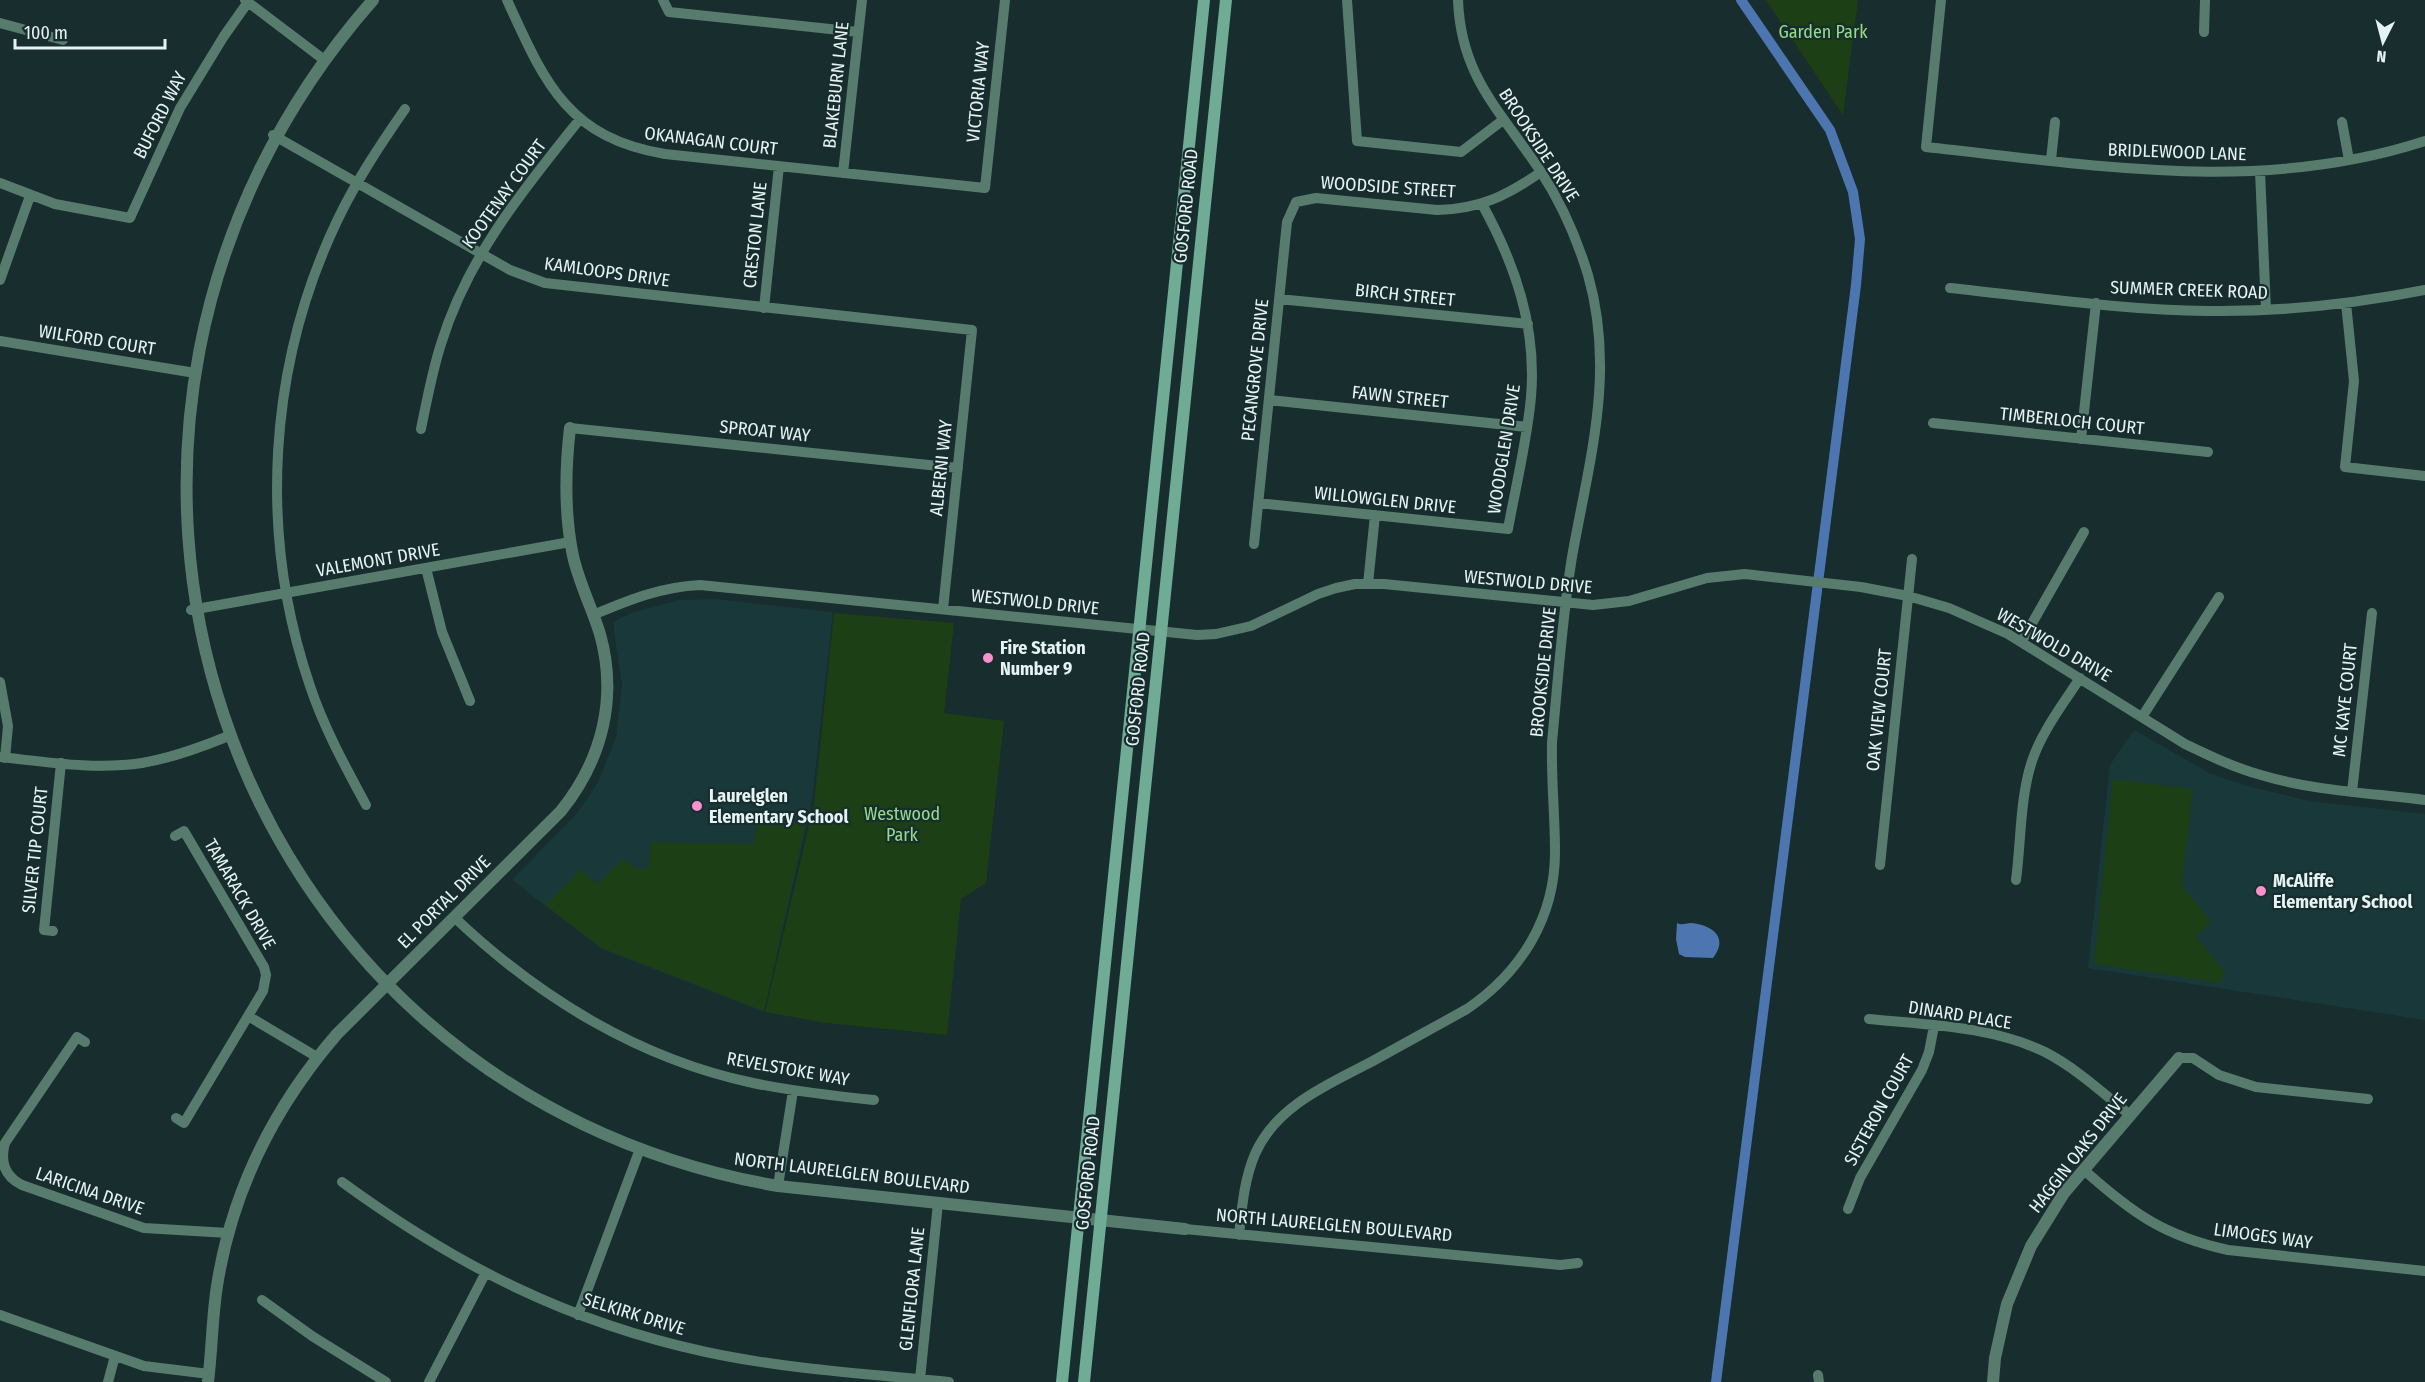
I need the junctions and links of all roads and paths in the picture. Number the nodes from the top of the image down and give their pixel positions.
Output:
1 (373, 0) edge
2 (507, 0) edge
3 (663, 0) edge
4 (862, 0) edge
5 (1005, 0) edge
6 (1204, 0) edge
7 (1226, 0) edge
8 (1347, 0) edge
9 (1458, 0) edge
10 (1941, 0) edge
11 (2205, 0) edge
12 (247, 1) edge
13 (0, 23) edge
14 (858, 32) junction
15 (2205, 32) dead end
16 (63, 40) dead end
17 (323, 59) junction
18 (405, 109) dead end
19 (580, 119) junction
20 (1503, 120) junction
21 (2055, 122) dead end
22 (2342, 122) dead end
23 (273, 135) junction
24 (2425, 141) edge
25 (2051, 160) junction
26 (2349, 160) junction
27 (779, 166) junction
28 (2260, 171) junction
29 (1541, 172) junction
30 (843, 173) junction
31 (0, 183) edge
32 (357, 183) junction
33 (985, 188) joint
34 (30, 196) junction
35 (1296, 202) joint
36 (1482, 204) junction
37 (480, 253) junction
38 (0, 280) edge
39 (1950, 288) dead end
40 (2425, 290) edge
41 (1279, 299) junction
42 (2096, 303) junction
43 (2346, 303) junction
44 (764, 308) junction
45 (2266, 310) junction
46 (1528, 324) junction
47 (972, 330) joint
48 (0, 341) edge
49 (189, 372) junction
50 (1269, 400) junction
51 (1933, 423) dead end
52 (1527, 427) junction
53 (570, 428) joint
54 (421, 429) dead end
55 (2081, 439) junction
56 (2208, 452) dead end
57 (958, 468) junction
58 (2425, 476) edge
59 (1258, 503) junction
60 (1375, 515) junction
61 (1508, 529) joint
62 (2084, 532) dead end
63 (570, 542) junction
64 (1254, 544) dead end
65 (1912, 559) dead end
66 (426, 568) junction
67 (1368, 584) junction
68 (286, 593) junction
69 (1908, 596) junction
70 (2219, 597) dead end
71 (1566, 603) junction
72 (943, 609) junction
73 (191, 610) junction
74 (2372, 613) dead end
75 (592, 615) junction
76 (1139, 630) junction
77 (1162, 632) junction
78 (2022, 641) junction
79 (2080, 678) junction
80 (0, 682) edge
81 (470, 701) dead end
82 (2142, 717) junction
83 (226, 737) junction
84 (2, 757) edge
85 (61, 764) junction
86 (2352, 792) junction
87 (2425, 800) edge
88 (366, 805) dead end
89 (175, 836) dead end
90 (1880, 865) dead end
91 (2016, 880) dead end
92 (454, 917) junction
93 (53, 931) dead end
94 (386, 985) junction
95 (248, 1016) junction
96 (1869, 1019) dead end
97 (1934, 1026) junction
98 (85, 1042) dead end
99 (317, 1057) junction
100 (2179, 1058) joint
101 (793, 1091) junction
102 (2368, 1099) dead end
103 (874, 1100) dead end
104 (2130, 1115) junction
105 (176, 1118) dead end
106 (640, 1149) junction
107 (2084, 1170) junction
108 (342, 1182) dead end
109 (778, 1186) junction
110 (938, 1203) junction
111 (1848, 1209) dead end
112 (1078, 1219) junction
113 (1101, 1221) junction
114 (1185, 1229) joint
115 (228, 1233) junction
116 (1239, 1235) junction
117 (1578, 1263) dead end
118 (2425, 1271) edge
119 (485, 1274) junction
120 (262, 1300) dead end
121 (0, 1315) edge
122 (578, 1315) junction
123 (115, 1356) junction
124 (821, 1369) junction
125 (208, 1378) edge
126 (920, 1379) junction
127 (108, 1382) edge
128 (386, 1382) edge
129 (429, 1382) edge
130 (820, 1382) edge
131 (949, 1382) edge
132 (1062, 1382) edge
133 (1084, 1382) edge
134 (1992, 1382) edge

1 - 17 street, NORTH LAURELGLEN BOULEVARD
2 - 19 street, OKANAGAN COURT
3 - 14 street
4 - 14 street, BLAKEBURN LANE
5 - 33 street, VICTORIA WAY
6 - 76 main road, GOSFORD ROAD
7 - 77 main road, GOSFORD ROAD
8 - 20 street
9 - 20 street, BROOKSIDE DRIVE
10 - 25 street, BRIDLEWOOD LANE
11 - 15 street
12 - 17 street
12 - 34 street, BUFORD WAY
13 - 16 street
14 - 30 street, BLAKEBURN LANE
17 - 23 street, NORTH LAURELGLEN BOULEVARD
18 - 32 street
19 - 27 street, OKANAGAN COURT
19 - 37 street, KOOTENAY COURT
20 - 29 street, BROOKSIDE DRIVE
21 - 25 street
22 - 26 street
23 - 32 street, KAMLOOPS DRIVE
23 - 49 street, NORTH LAURELGLEN BOULEVARD
24 - 26 street, BRIDLEWOOD LANE
25 - 28 street, BRIDLEWOOD LANE
26 - 28 street, BRIDLEWOOD LANE
27 - 30 street, OKANAGAN COURT
27 - 44 street, CRESTON LANE
28 - 45 street
29 - 36 street, WOODSIDE STREET
29 - 71 street, BROOKSIDE DRIVE
30 - 33 street, OKANAGAN COURT
31 - 34 street
32 - 37 street, KAMLOOPS DRIVE
32 - 68 street
34 - 38 street
35 - 36 street, WOODSIDE STREET
35 - 41 street, PECANGROVE DRIVE
36 - 46 street, WOODGLEN DRIVE
37 - 44 street, KAMLOOPS DRIVE
37 - 54 street, KOOTENAY COURT
39 - 42 street, SUMMER CREEK ROAD
40 - 43 street, SUMMER CREEK ROAD
41 - 46 street, BIRCH STREET
41 - 50 street, PECANGROVE DRIVE
42 - 45 street, SUMMER CREEK ROAD
42 - 55 street
43 - 45 street, SUMMER CREEK ROAD
43 - 58 street
44 - 47 street, KAMLOOPS DRIVE
46 - 52 street, WOODGLEN DRIVE
47 - 57 street, ALBERNI WAY
48 - 49 street, WILFORD COURT
49 - 73 street, NORTH LAURELGLEN BOULEVARD
50 - 52 street, FAWN STREET
50 - 59 street, PECANGROVE DRIVE
51 - 55 street, TIMBERLOCH COURT
52 - 61 street, WOODGLEN DRIVE
53 - 57 street, SPROAT WAY
53 - 63 street, EL PORTAL DRIVE
55 - 56 street, TIMBERLOCH COURT
57 - 72 street, ALBERNI WAY
59 - 60 street, WILLOWGLEN DRIVE
59 - 64 street, PECANGROVE DRIVE
60 - 61 street, WILLOWGLEN DRIVE
60 - 67 street
62 - 78 street
63 - 66 street, VALEMONT DRIVE
63 - 75 street, EL PORTAL DRIVE
65 - 69 street, OAK VIEW COURT
66 - 68 street, VALEMONT DRIVE
66 - 81 street
67 - 71 street, WESTWOLD DRIVE
67 - 77 street, WESTWOLD DRIVE
68 - 73 street, VALEMONT DRIVE
68 - 88 street
69 - 71 street, WESTWOLD DRIVE
69 - 78 street, WESTWOLD DRIVE
69 - 90 street, OAK VIEW COURT
70 - 82 street
71 - 116 street, BROOKSIDE DRIVE
72 - 75 street, WESTWOLD DRIVE
72 - 76 street, WESTWOLD DRIVE
73 - 83 street, NORTH LAURELGLEN BOULEVARD
74 - 86 street, MC KAYE COURT
75 - 92 street, EL PORTAL DRIVE
76 - 77 street, WESTWOLD DRIVE
76 - 112 main road, GOSFORD ROAD
77 - 113 main road, GOSFORD ROAD
78 - 79 street, WESTWOLD DRIVE
79 - 82 street, WESTWOLD DRIVE
79 - 91 street
80 - 84 street
82 - 86 street, WESTWOLD DRIVE
83 - 85 street
83 - 94 street, NORTH LAURELGLEN BOULEVARD
84 - 85 street
85 - 93 street, SILVER TIP COURT
86 - 87 street, WESTWOLD DRIVE
89 - 95 street, TAMARACK DRIVE
92 - 94 street, EL PORTAL DRIVE
92 - 101 street, REVELSTOKE WAY
94 - 99 street, EL PORTAL DRIVE
94 - 106 street, NORTH LAURELGLEN BOULEVARD
95 - 99 street
95 - 105 street, TAMARACK DRIVE
96 - 97 street, DINARD PLACE
97 - 104 street, DINARD PLACE
97 - 111 street, SISTERON COURT
98 - 115 street, LARICINA DRIVE
99 - 115 street, EL PORTAL DRIVE
100 - 102 street
100 - 104 street, HAGGIN OAKS DRIVE
101 - 103 street, REVELSTOKE WAY
101 - 109 street
104 - 107 street, HAGGIN OAKS DRIVE
106 - 109 street, NORTH LAURELGLEN BOULEVARD
106 - 122 street
107 - 118 street, LIMOGES WAY
107 - 134 street, HAGGIN OAKS DRIVE
108 - 119 street, SELKIRK DRIVE
109 - 110 street, NORTH LAURELGLEN BOULEVARD
110 - 112 street, NORTH LAURELGLEN BOULEVARD
110 - 126 street, GLENFLORA LANE
112 - 113 street, NORTH LAURELGLEN BOULEVARD
112 - 132 main road, GOSFORD ROAD
113 - 114 street, NORTH LAURELGLEN BOULEVARD
113 - 133 main road, GOSFORD ROAD
114 - 116 street, NORTH LAURELGLEN BOULEVARD
115 - 125 street, EL PORTAL DRIVE
116 - 117 street, NORTH LAURELGLEN BOULEVARD
119 - 122 street, SELKIRK DRIVE
119 - 129 street
120 - 128 street
121 - 123 street
122 - 124 street, SELKIRK DRIVE
123 - 125 street
123 - 127 street
124 - 126 street, SELKIRK DRIVE
124 - 130 street
126 - 131 street, SELKIRK DRIVE

